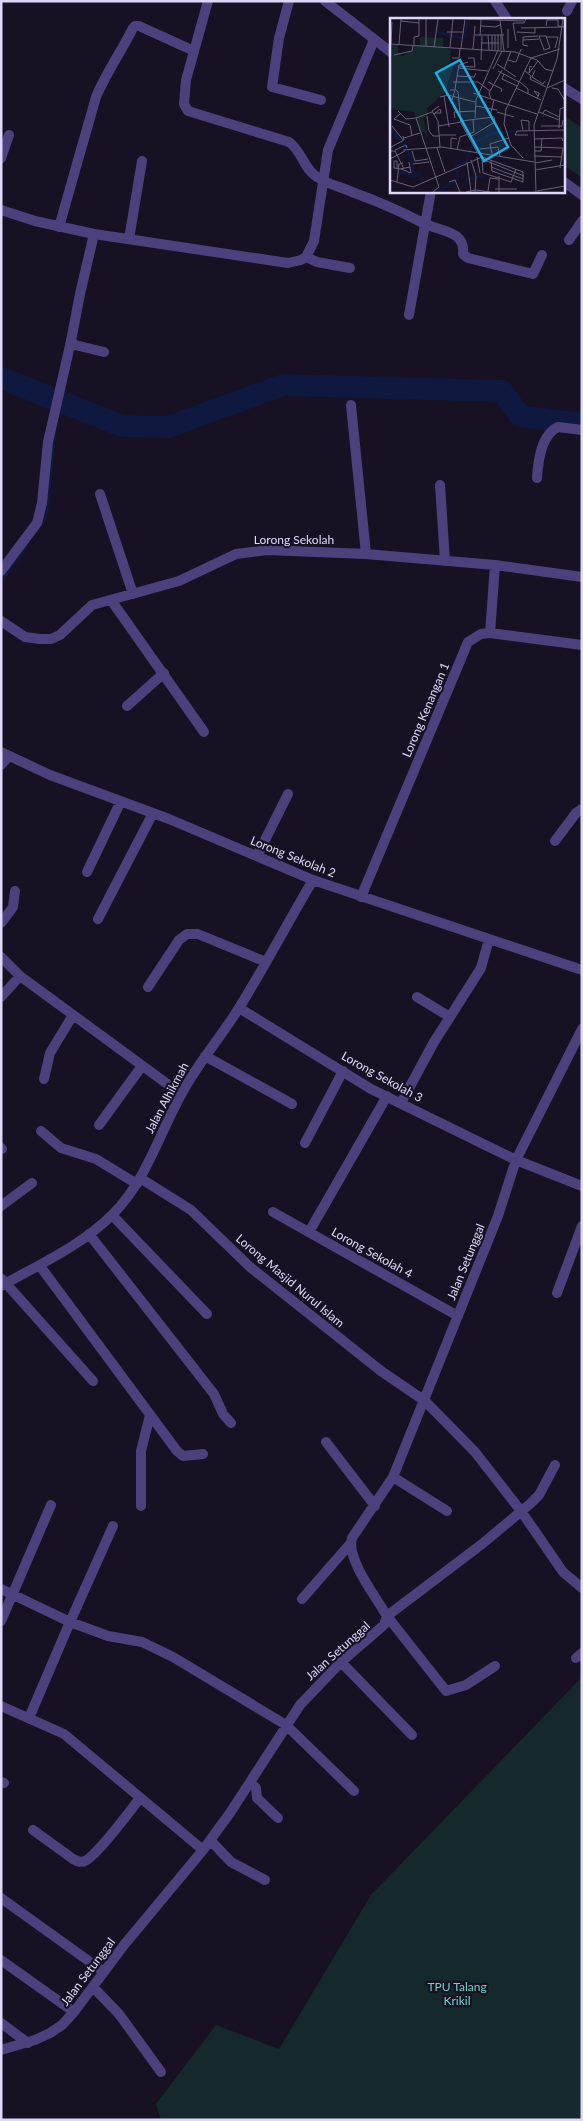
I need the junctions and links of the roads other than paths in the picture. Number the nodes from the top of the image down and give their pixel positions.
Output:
1 (208, 1) edge
2 (289, 1) edge
3 (324, 1) edge
4 (495, 1) edge
5 (572, 1) edge
6 (567, 11) dead end
7 (506, 18) edge
8 (374, 40) junction
9 (194, 51) junction
10 (390, 52) edge
11 (566, 89) edge
12 (582, 99) edge
13 (321, 100) dead end
14 (9, 135) dead end
15 (1, 158) edge
16 (142, 161) dead end
17 (323, 180) junction
18 (566, 183) edge
19 (431, 192) edge
20 (582, 195) edge
21 (1, 210) edge
22 (582, 221) edge
23 (425, 224) junction
24 (59, 227) junction
25 (94, 234) junction
26 (129, 239) junction
27 (568, 240) dead end
28 (542, 255) dead end
29 (306, 257) junction
30 (350, 268) dead end
31 (409, 315) dead end
32 (71, 342) junction
33 (104, 352) dead end
34 (350, 405) dead end
35 (582, 430) edge
36 (537, 478) dead end
37 (440, 485) dead end
38 (100, 494) dead end
39 (366, 554) junction
40 (445, 561) junction
41 (495, 565) junction
42 (1, 570) edge
43 (582, 577) edge
44 (133, 594) junction
45 (111, 600) junction
46 (1, 621) edge
47 (490, 633) junction
48 (582, 645) edge
49 (164, 673) junction
50 (126, 706) dead end
51 (204, 732) dead end
52 (5, 754) edge
53 (1, 765) edge
54 (288, 794) dead end
55 (122, 801) junction
56 (582, 809) edge
57 (153, 813) junction
58 (555, 841) dead end
59 (257, 856) junction
60 (88, 872) dead end
61 (313, 880) junction
62 (15, 891) dead end
63 (361, 897) junction
64 (98, 919) dead end
65 (1, 923) edge
66 (489, 939) junction
67 (1, 958) edge
68 (266, 962) junction
69 (582, 970) edge
70 (20, 976) junction
71 (148, 987) dead end
72 (1, 997) edge
73 (417, 997) dead end
74 (239, 1008) junction
75 (73, 1015) junction
76 (450, 1017) junction
77 (582, 1029) edge
78 (205, 1056) junction
79 (142, 1066) junction
80 (343, 1071) junction
81 (44, 1079) dead end
82 (181, 1094) junction
83 (387, 1096) junction
84 (401, 1103) junction
85 (292, 1104) dead end
86 (99, 1125) dead end
87 (41, 1132) dead end
88 (305, 1143) dead end
89 (516, 1160) junction
90 (139, 1181) junction
91 (32, 1183) dead end
92 (582, 1186) edge
93 (1, 1206) edge
94 (273, 1212) dead end
95 (112, 1215) junction
96 (582, 1226) edge
97 (309, 1232) junction
98 (89, 1234) junction
99 (40, 1266) junction
100 (3, 1283) edge
101 (557, 1293) dead end
102 (207, 1314) dead end
103 (458, 1316) junction
104 (93, 1382) dead end
105 (425, 1401) junction
106 (150, 1415) junction
107 (231, 1423) dead end
108 (326, 1442) dead end
109 (203, 1454) dead end
110 (555, 1465) dead end
111 (393, 1477) junction
112 (51, 1505) dead end
113 (141, 1506) dead end
114 (375, 1506) junction
115 (447, 1511) dead end
116 (521, 1511) junction
117 (113, 1526) dead end
118 (350, 1544) junction
119 (1, 1588) edge
120 (582, 1588) edge
121 (13, 1594) junction
122 (302, 1599) dead end
123 (387, 1616) junction
124 (1, 1621) edge
125 (70, 1622) junction
126 (341, 1662) junction
127 (494, 1666) dead end
128 (1, 1706) edge
129 (29, 1718) junction
130 (286, 1725) junction
131 (412, 1735) dead end
132 (250, 1782) junction
133 (354, 1791) dead end
134 (140, 1798) junction
135 (278, 1818) dead end
136 (33, 1830) dead end
137 (210, 1840) junction
138 (203, 1850) junction
139 (265, 1880) dead end
140 (1, 1898) edge
141 (1, 1960) edge
142 (104, 1972) junction
143 (93, 1987) junction
144 (74, 2012) junction
145 (1, 2023) edge
146 (28, 2042) junction
147 (1, 2050) edge
148 (161, 2072) dead end

1 - 9 street
2 - 13 street
3 - 8 street
4 - 7 street
5 - 6 street
8 - 10 street
8 - 17 street
9 - 17 street
9 - 24 street
11 - 12 street
14 - 15 street
16 - 26 street
17 - 23 street
17 - 29 street
18 - 20 street
19 - 23 street
21 - 24 street
22 - 27 street
23 - 28 street
23 - 31 street
24 - 25 street
25 - 26 street
25 - 32 street
26 - 29 street
29 - 30 street
32 - 33 street
32 - 42 street
34 - 39 street
35 - 36 street
37 - 40 street
38 - 44 street
39 - 40 street, Lorong Sekolah
39 - 44 street, Lorong Sekolah
40 - 41 street, Lorong Sekolah
41 - 43 street, Lorong Sekolah
41 - 47 street
44 - 45 street, Lorong Sekolah
45 - 46 street, Lorong Sekolah
45 - 49 street
47 - 48 street
47 - 63 street, Lorong Kenangan 1
49 - 50 street
49 - 51 street
52 - 53 street
52 - 55 street, Lorong Sekolah 2
54 - 59 street
55 - 57 street, Lorong Sekolah 2
55 - 60 street
56 - 58 street
57 - 59 street, Lorong Sekolah 2
57 - 64 street
59 - 61 street, Lorong Sekolah 2
61 - 63 street, Lorong Sekolah 2
61 - 68 street, Jalan Alhikmah
62 - 65 street
63 - 66 street, Lorong Sekolah 2
66 - 69 street, Lorong Sekolah 2
66 - 76 street
67 - 70 street
68 - 71 street
68 - 74 street, Jalan Alhikmah
70 - 72 street
70 - 75 street
73 - 76 street
74 - 78 street, Jalan Alhikmah
74 - 80 street, Lorong Sekolah 3
75 - 79 street
75 - 81 street
76 - 84 street
77 - 89 street, Jalan Setunggal
78 - 82 street, Jalan Alhikmah
78 - 85 street
79 - 82 street
79 - 86 street
80 - 83 street, Lorong Sekolah 3
80 - 88 street
82 - 90 street, Jalan Alhikmah
83 - 84 street, Lorong Sekolah 3
83 - 97 street
84 - 89 street, Lorong Sekolah 3
87 - 90 street, Lorong Masjid Nurul Islam
89 - 92 street, Lorong Sekolah 3
89 - 103 street, Jalan Setunggal
90 - 95 street, Jalan Alhikmah
90 - 105 street, Lorong Masjid Nurul Islam
91 - 93 street
94 - 97 street, Lorong Sekolah 4
95 - 98 street, Jalan Alhikmah
95 - 102 street
96 - 101 street
97 - 103 street, Lorong Sekolah 4
98 - 99 street, Jalan Alhikmah
98 - 107 street
99 - 100 street, Jalan Alhikmah
99 - 106 street
100 - 104 street
103 - 105 street, Jalan Setunggal
105 - 111 street, Jalan Setunggal
105 - 116 street, Lorong Masjid Nurul Islam
106 - 109 street
106 - 113 street
108 - 114 street
110 - 116 street, Jalan Setunggal
111 - 114 street, Jalan Setunggal
111 - 115 street
112 - 121 street
114 - 118 street, Jalan Setunggal
116 - 120 street, Lorong Masjid Nurul Islam
116 - 123 street, Jalan Setunggal
117 - 125 street
118 - 122 street, Jalan Setunggal
118 - 123 street
119 - 121 street
121 - 124 street
121 - 125 street
123 - 126 street, Jalan Setunggal
123 - 127 street
125 - 129 street
125 - 130 street
126 - 130 street, Jalan Setunggal
126 - 131 street
128 - 129 street
129 - 134 street
130 - 132 street, Jalan Setunggal
130 - 133 street
132 - 135 street
132 - 137 street, Jalan Setunggal
134 - 136 street
134 - 138 street
137 - 138 street, Jalan Setunggal
137 - 139 street
138 - 142 street, Jalan Setunggal
140 - 142 street
141 - 144 street
142 - 143 street, Jalan Setunggal
143 - 144 street, Jalan Setunggal
143 - 148 street
144 - 146 street, Jalan Setunggal
145 - 146 street
146 - 147 street, Jalan Setunggal

